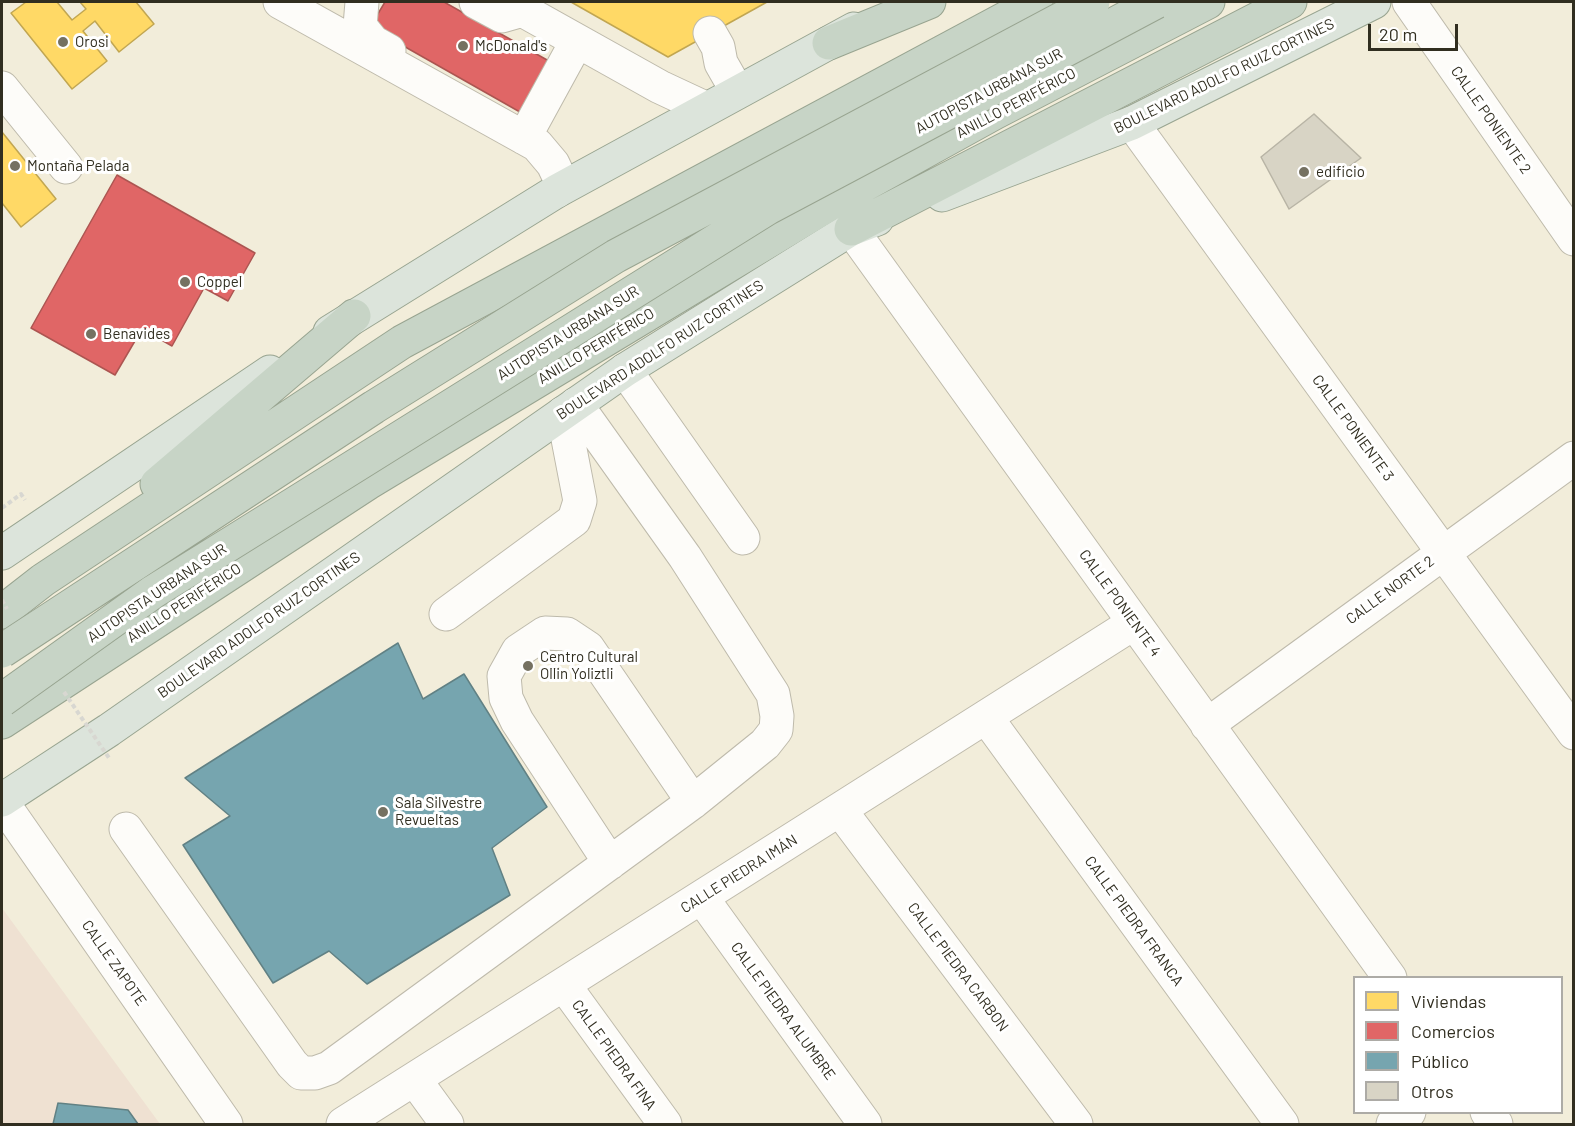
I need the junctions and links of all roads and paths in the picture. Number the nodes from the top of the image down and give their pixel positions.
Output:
1 (280, 2) edge
2 (362, 2) edge
3 (476, 2) edge
4 (903, 2) edge
5 (929, 2) edge
6 (1036, 2) edge
7 (1093, 2) edge
8 (1156, 2) edge
9 (1208, 2) edge
10 (1290, 2) edge
11 (1374, 2) edge
12 (1409, 2) edge
13 (515, 6) edge
14 (578, 41) junction
15 (829, 43) junction
16 (709, 46) dead end
17 (737, 91) junction
18 (3, 94) edge
19 (705, 108) junction
20 (1132, 123) junction
21 (521, 136) junction
22 (66, 167) dead end
23 (557, 191) junction
24 (843, 215) junction
25 (1574, 239) edge
26 (354, 316) junction
27 (625, 370) junction
28 (569, 408) junction
29 (1574, 458) edge
30 (743, 538) dead end
31 (1442, 552) junction
32 (2, 553) edge
33 (43, 580) junction
34 (2, 612) edge
35 (446, 614) dead end
36 (1134, 623) junction
37 (2, 651) edge
38 (2, 700) edge
39 (986, 717) junction
40 (2, 722) edge
41 (1207, 724) junction
42 (1574, 733) edge
43 (2, 801) edge
44 (693, 802) junction
45 (840, 810) junction
46 (126, 830) dead end
47 (610, 862) junction
48 (702, 898) junction
49 (1389, 976) edge
50 (564, 985) junction
51 (415, 1080) junction
52 (1408, 1114) edge
53 (226, 1125) edge
54 (344, 1125) edge
55 (447, 1125) edge
56 (665, 1125) edge
57 (865, 1125) edge
58 (1076, 1125) edge
59 (1282, 1125) edge
60 (1393, 1125) edge

1 - 21 street
2 - 21 street
3 - 13 street
4 - 15 main road
5 - 15 highway
6 - 33 highway
7 - 37 highway, AUTOPISTA URBANA SUR, bridge
8 - 38 highway, AUTOPISTA URBANA SUR, bridge
9 - 24 highway, ANILLO PERIFÉRICO
10 - 24 highway
11 - 20 main road, BOULEVARD ADOLFO RUIZ CORTINES
12 - 25 street, CALLE PONIENTE 2
13 - 14 street
14 - 19 street
14 - 21 street
15 - 17 main road
16 - 17 street
17 - 19 main road
18 - 22 street
19 - 23 main road
20 - 24 main road, BOULEVARD ADOLFO RUIZ CORTINES
20 - 31 street, CALLE PONIENTE 3
21 - 23 street
23 - 26 main road
24 - 27 main road, BOULEVARD ADOLFO RUIZ CORTINES
24 - 36 street, CALLE PONIENTE 4
24 - 40 highway, ANILLO PERIFÉRICO
26 - 32 main road
26 - 33 highway
27 - 28 main road, BOULEVARD ADOLFO RUIZ CORTINES
27 - 30 street
28 - 35 street
28 - 43 main road, BOULEVARD ADOLFO RUIZ CORTINES
28 - 44 street
29 - 31 street, CALLE NORTE 2
31 - 41 street, CALLE NORTE 2
31 - 42 street, CALLE PONIENTE 3
33 - 34 highway
36 - 39 street, CALLE PIEDRA IMÁN
36 - 41 street, CALLE PONIENTE 4
39 - 45 street, CALLE PIEDRA IMÁN
39 - 59 street, CALLE PIEDRA FRANCA
41 - 49 street, CALLE PONIENTE 4
43 - 53 street, CALLE ZAPOTE
44 - 47 street
44 - 47 street
45 - 48 street, CALLE PIEDRA IMÁN
45 - 58 street, CALLE PIEDRA CARBON
46 - 47 street
48 - 50 street, CALLE PIEDRA IMÁN
48 - 57 street, CALLE PIEDRA ALUMBRE
50 - 51 street, CALLE PIEDRA IMÁN
50 - 56 street, CALLE PIEDRA FINA
51 - 54 street, CALLE PIEDRA IMÁN
51 - 55 street
52 - 60 street

